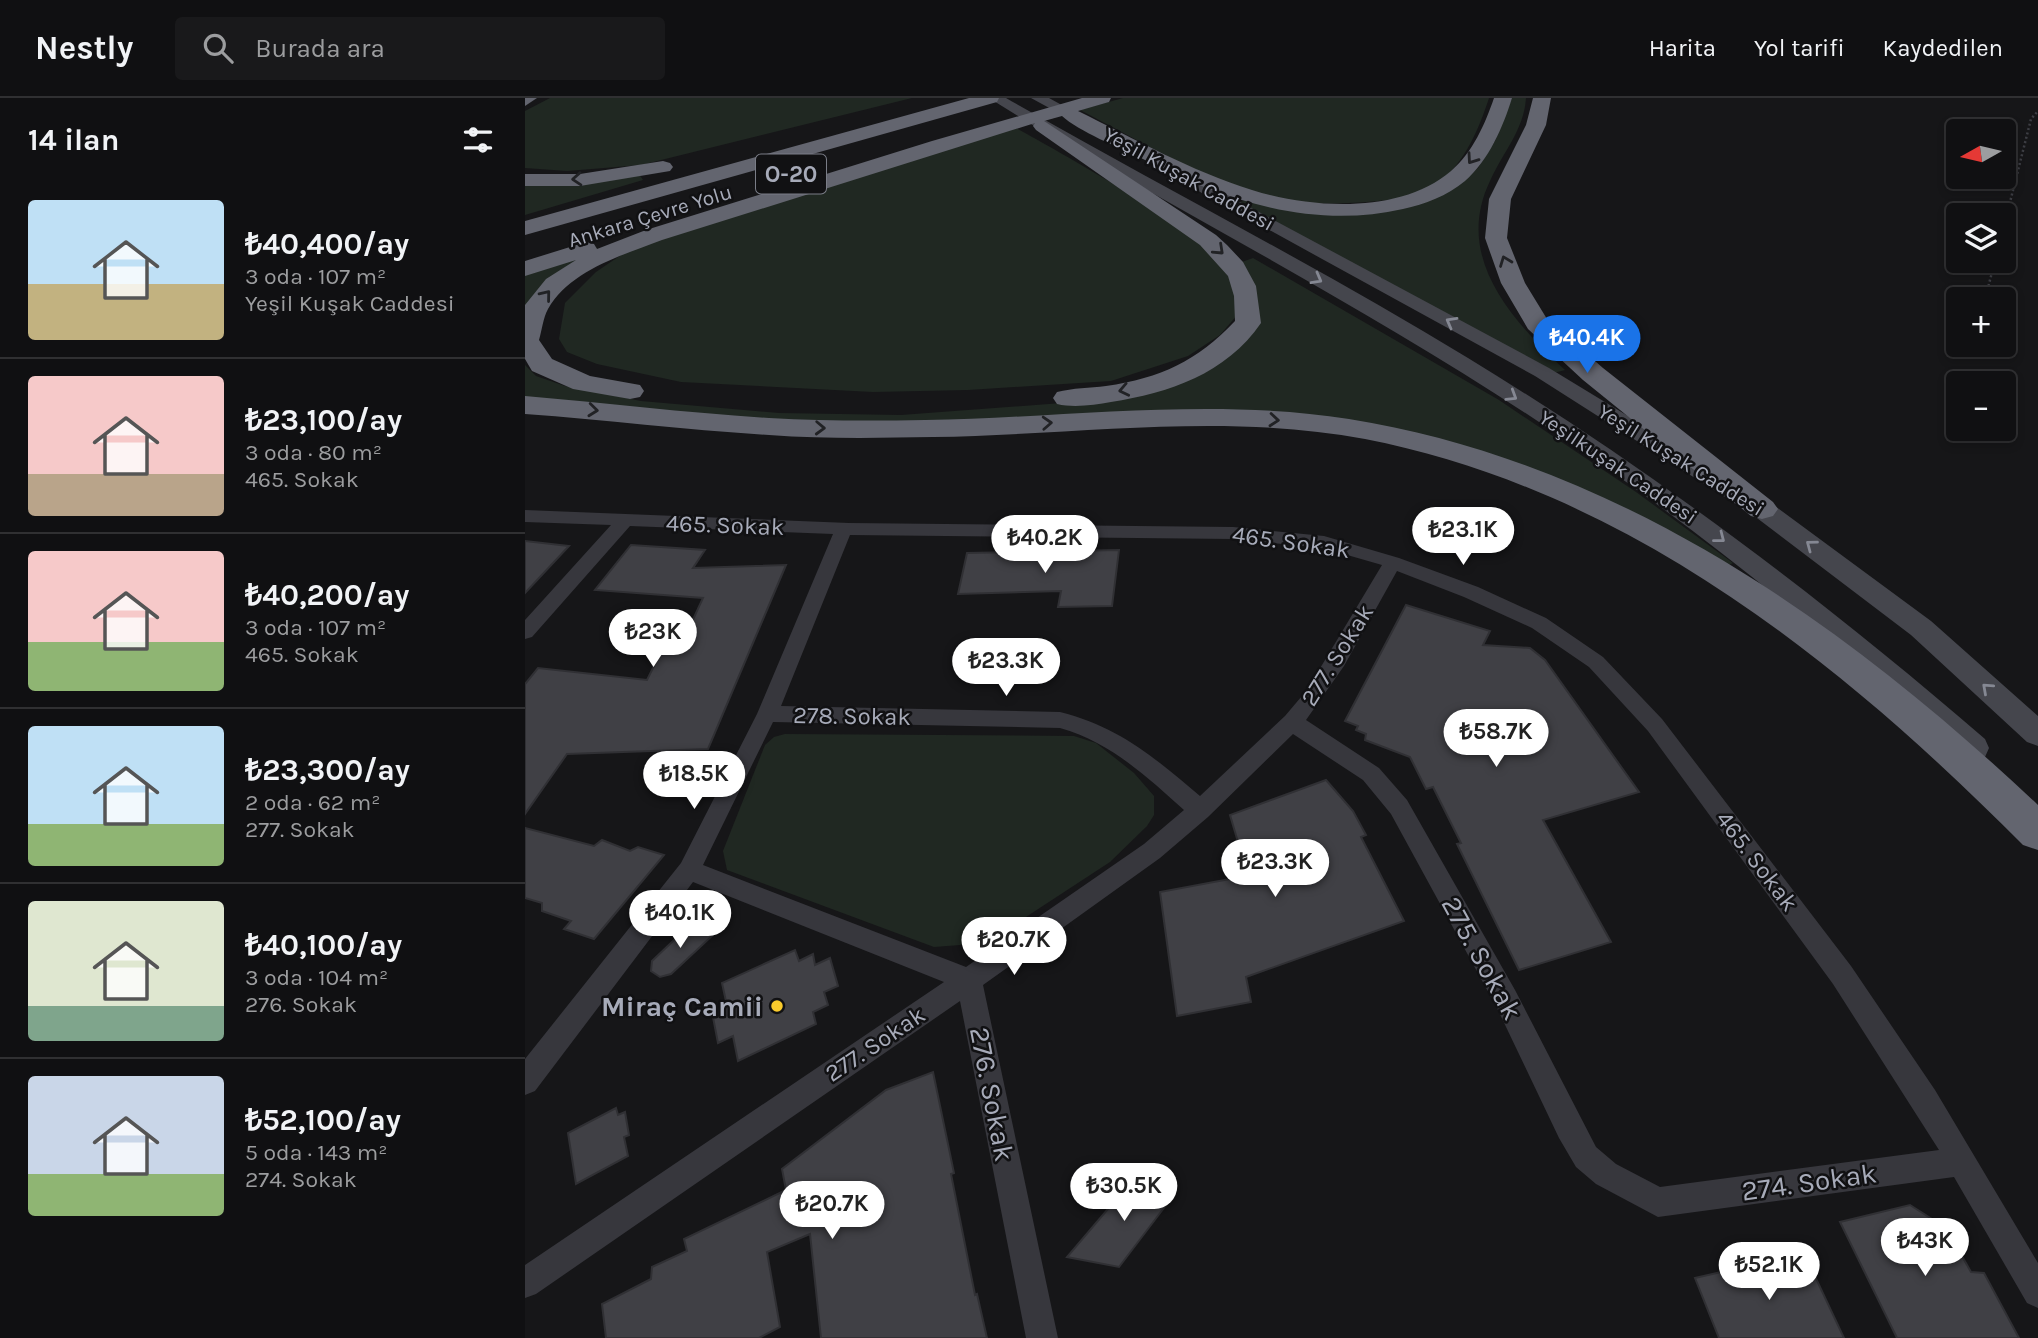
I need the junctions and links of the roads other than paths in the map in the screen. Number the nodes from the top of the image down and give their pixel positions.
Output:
1 (943, 98) edge
2 (990, 98) edge
3 (996, 98) edge
4 (1038, 98) edge
5 (1101, 98) edge
6 (1503, 98) edge
7 (1542, 98) edge
8 (1064, 106) edge
9 (883, 114) junction
10 (1043, 126) junction
11 (962, 138) junction
12 (525, 180) edge
13 (525, 217) edge
14 (630, 222) dead end
15 (525, 228) edge
16 (604, 230) dead end
17 (525, 255) edge
18 (525, 269) edge
19 (525, 405) edge
20 (1762, 509) junction
21 (525, 516) edge
22 (625, 521) junction
23 (844, 529) junction
24 (1393, 562) junction
25 (525, 632) edge
26 (767, 714) junction
27 (1293, 722) junction
28 (2038, 734) edge
29 (2038, 808) edge
30 (1200, 810) junction
31 (2038, 832) edge
32 (689, 870) junction
33 (969, 980) junction
34 (525, 1081) edge
35 (1960, 1162) junction
36 (1658, 1202) joint
37 (525, 1283) edge
38 (2038, 1292) edge
39 (1042, 1338) edge

1 - 9 highway
2 - 15 highway, Ankara Çevre Yolu / O-20
3 - 10 main road, Yeşilkuşak Caddesi
4 - 8 main road, Yeşil Kuşak Caddesi
5 - 11 highway
6 -> 8 highway
20 -> 7 highway
8 - 14 highway, Ankara Çevre Yolu / O-20
20 -> 8 main road, Yeşil Kuşak Caddesi
9 -> 12 highway
9 - 13 highway
10 -> 11 highway
10 -> 29 main road, Yeşilkuşak Caddesi
11 - 18 highway
16 - 17 highway, Ankara Çevre Yolu
19 -> 31 highway
28 -> 20 main road, Yeşil Kuşak Caddesi
21 - 22 street, 465. Sokak
22 - 23 street, 465. Sokak
22 - 25 street
23 - 24 street, 465. Sokak
23 - 26 street
24 - 27 street, 277. Sokak
24 - 35 street, 465. Sokak
26 - 30 street, 278. Sokak
26 - 32 street
27 - 30 street, 277. Sokak
27 - 36 street, 275. Sokak
30 - 33 street, 277. Sokak
32 - 33 street
32 - 34 street
33 - 37 street, 277. Sokak
33 - 39 street, 276. Sokak
35 - 36 street, 274. Sokak
35 - 38 street, 465. Sokak

